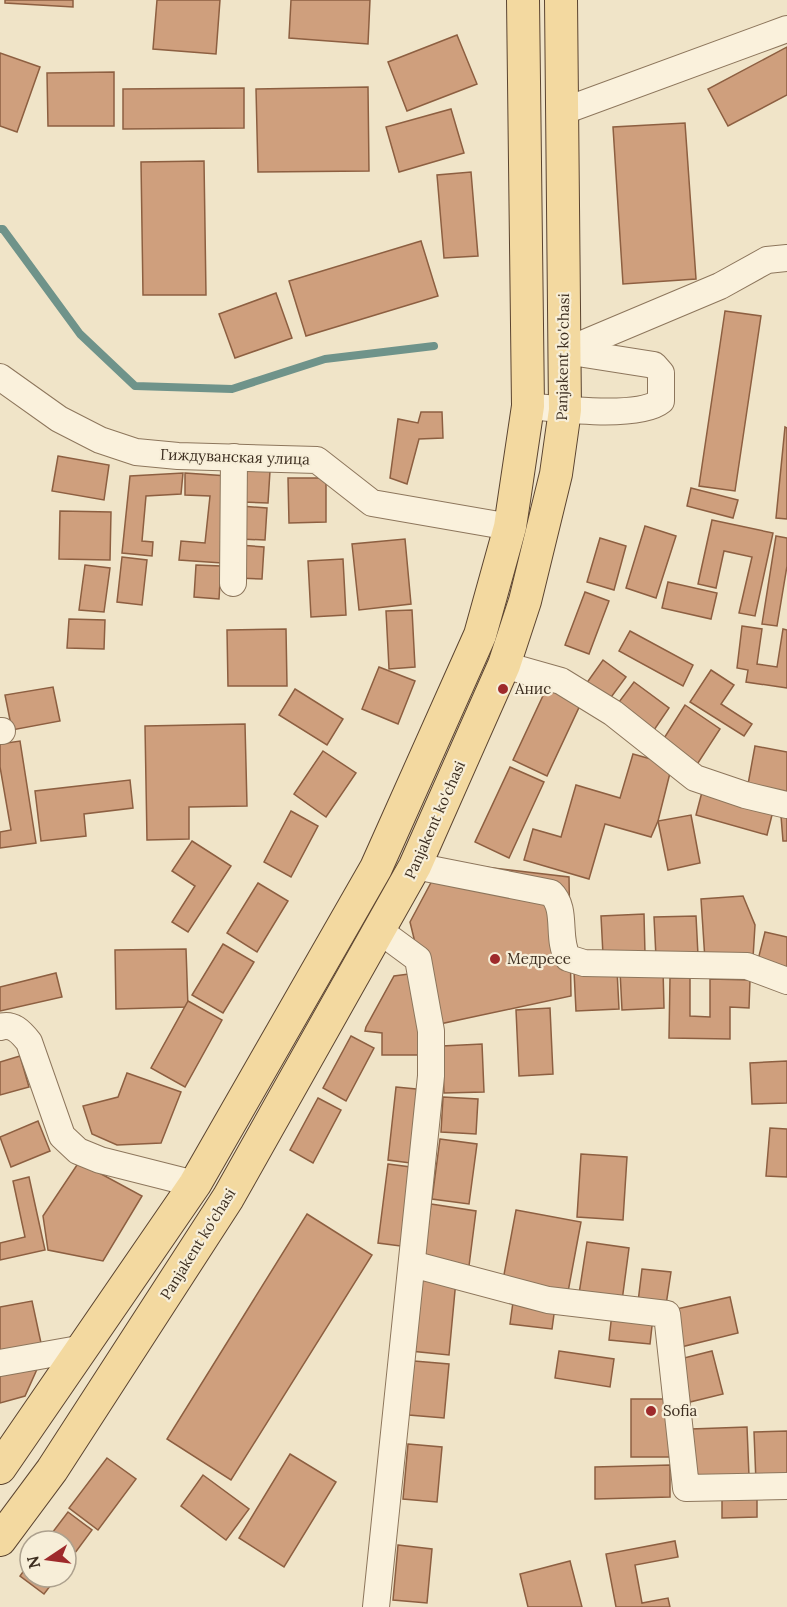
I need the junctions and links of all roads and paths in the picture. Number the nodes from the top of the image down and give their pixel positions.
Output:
1 (523, 0) edge
2 (561, 0) edge
3 (787, 29) edge
4 (561, 112) junction
5 (787, 258) edge
6 (565, 351) junction
7 (0, 377) edge
8 (528, 406) junction
9 (565, 411) junction
10 (234, 457) junction
11 (510, 527) junction
12 (233, 583) dead end
13 (504, 665) junction
14 (787, 805) edge
15 (415, 866) junction
16 (380, 931) junction
17 (787, 981) edge
18 (0, 1027) edge
19 (195, 1184) junction
20 (412, 1264) junction
21 (84, 1348) junction
22 (0, 1363) edge
23 (0, 1468) edge
24 (787, 1486) edge
25 (0, 1540) edge
26 (376, 1607) edge

1 - 8 main road
2 - 4 main road, Panjakent ko'chasi
3 - 4 street
4 - 6 main road, Panjakent ko'chasi
5 - 6 street
6 - 9 main road, Panjakent ko'chasi
6 - 9 street
7 - 10 street, Гиждуванская улица
8 - 9 street
8 - 11 main road
9 - 13 main road, Panjakent ko'chasi
10 - 11 street, Гиждуванская улица
10 - 12 street
11 - 19 main road
13 - 14 street
13 - 15 main road, Panjakent ko'chasi
15 - 16 main road, Panjakent ko'chasi
15 - 17 street
16 - 20 street
16 - 25 main road, Panjakent ko'chasi
18 - 19 street
19 - 21 main road
20 - 24 street
20 - 26 street
21 - 22 street
21 - 23 main road

